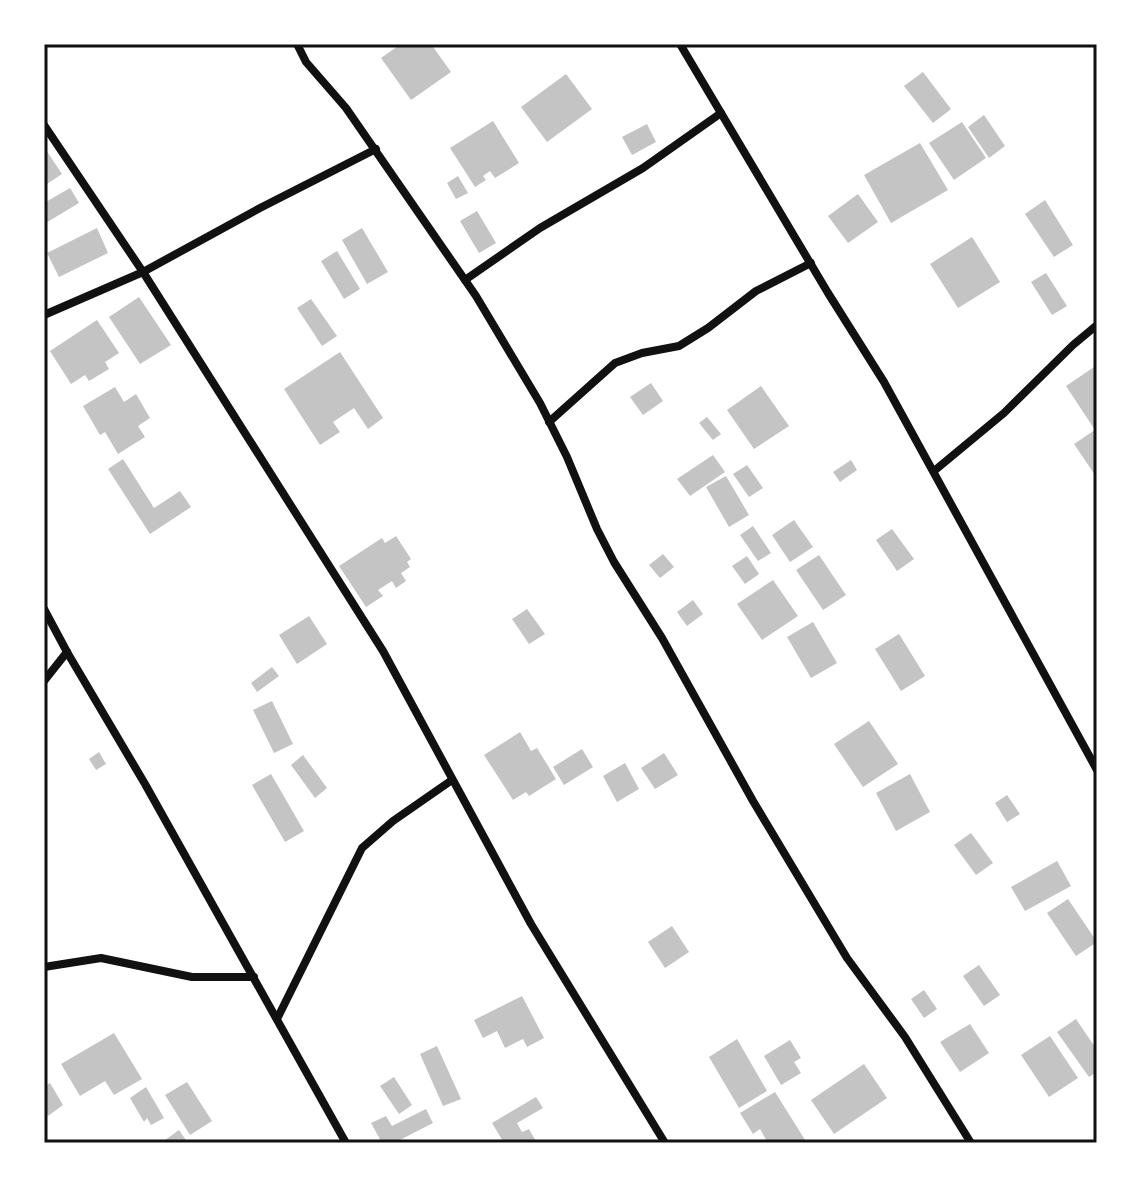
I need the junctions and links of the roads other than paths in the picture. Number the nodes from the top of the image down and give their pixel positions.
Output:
1 (297, 44) edge
2 (680, 44) edge
3 (721, 113) junction
4 (44, 125) edge
5 (376, 149) junction
6 (811, 263) junction
7 (143, 272) junction
8 (465, 280) junction
9 (44, 315) edge
10 (1097, 325) edge
11 (549, 422) junction
12 (934, 471) junction
13 (44, 609) edge
14 (67, 652) junction
15 (44, 681) edge
16 (1097, 770) edge
17 (452, 780) junction
18 (44, 967) edge
19 (254, 977) junction
20 (277, 1019) junction
21 (346, 1143) edge
22 (665, 1143) edge
23 (971, 1143) edge

1 - 5 street
2 - 3 street
3 - 6 street
3 - 8 street
4 - 7 street
5 - 7 street
5 - 8 street
6 - 11 street
6 - 12 street
7 - 9 street
7 - 17 street
8 - 11 street
10 - 12 street
11 - 23 street
12 - 16 street
13 - 14 street
14 - 15 street
14 - 19 street
17 - 20 street
17 - 22 street
18 - 19 street
19 - 20 street
20 - 21 street

